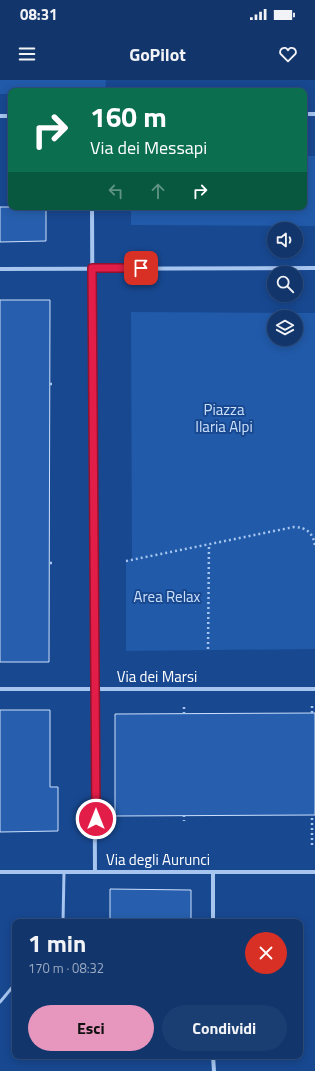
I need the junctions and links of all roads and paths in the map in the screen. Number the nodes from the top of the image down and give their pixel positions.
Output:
1 (92, 210) edge
2 (92, 268) junction
3 (315, 268) edge
4 (0, 269) edge
5 (50, 384) dead end
6 (55, 384) dead end
7 (208, 544) junction
8 (315, 546) edge
9 (126, 561) dead end
10 (50, 563) dead end
11 (54, 563) dead end
12 (208, 649) dead end
13 (0, 689) edge
14 (95, 689) junction
15 (315, 689) edge
16 (312, 706) dead end
17 (184, 707) dead end
18 (312, 713) dead end
19 (184, 714) dead end
20 (312, 815) dead end
21 (184, 816) dead end
22 (184, 821) dead end
23 (312, 845) dead end
24 (0, 872) edge
25 (64, 872) junction
26 (96, 872) junction
27 (213, 872) junction
28 (315, 872) edge
29 (63, 919) edge
30 (213, 919) edge
31 (12, 988) edge
32 (0, 1002) edge
33 (214, 1059) edge
34 (214, 1071) edge

1 - 2 street
2 - 3 street
2 - 4 street
2 - 14 street
5 - 6 path
7 - 8 path
7 - 9 path
7 - 12 path
10 - 11 path
13 - 14 street, Via dei Marsi
14 - 15 street, Via dei Marsi
14 - 26 street
16 - 18 path
17 - 19 path
20 - 23 path
21 - 22 path
24 - 25 street, Via degli Aurunci
25 - 26 street, Via degli Aurunci
25 - 29 lane
26 - 27 street, Via degli Aurunci
27 - 28 street, Via degli Aurunci
27 - 30 street
31 - 32 lane
33 - 34 street

